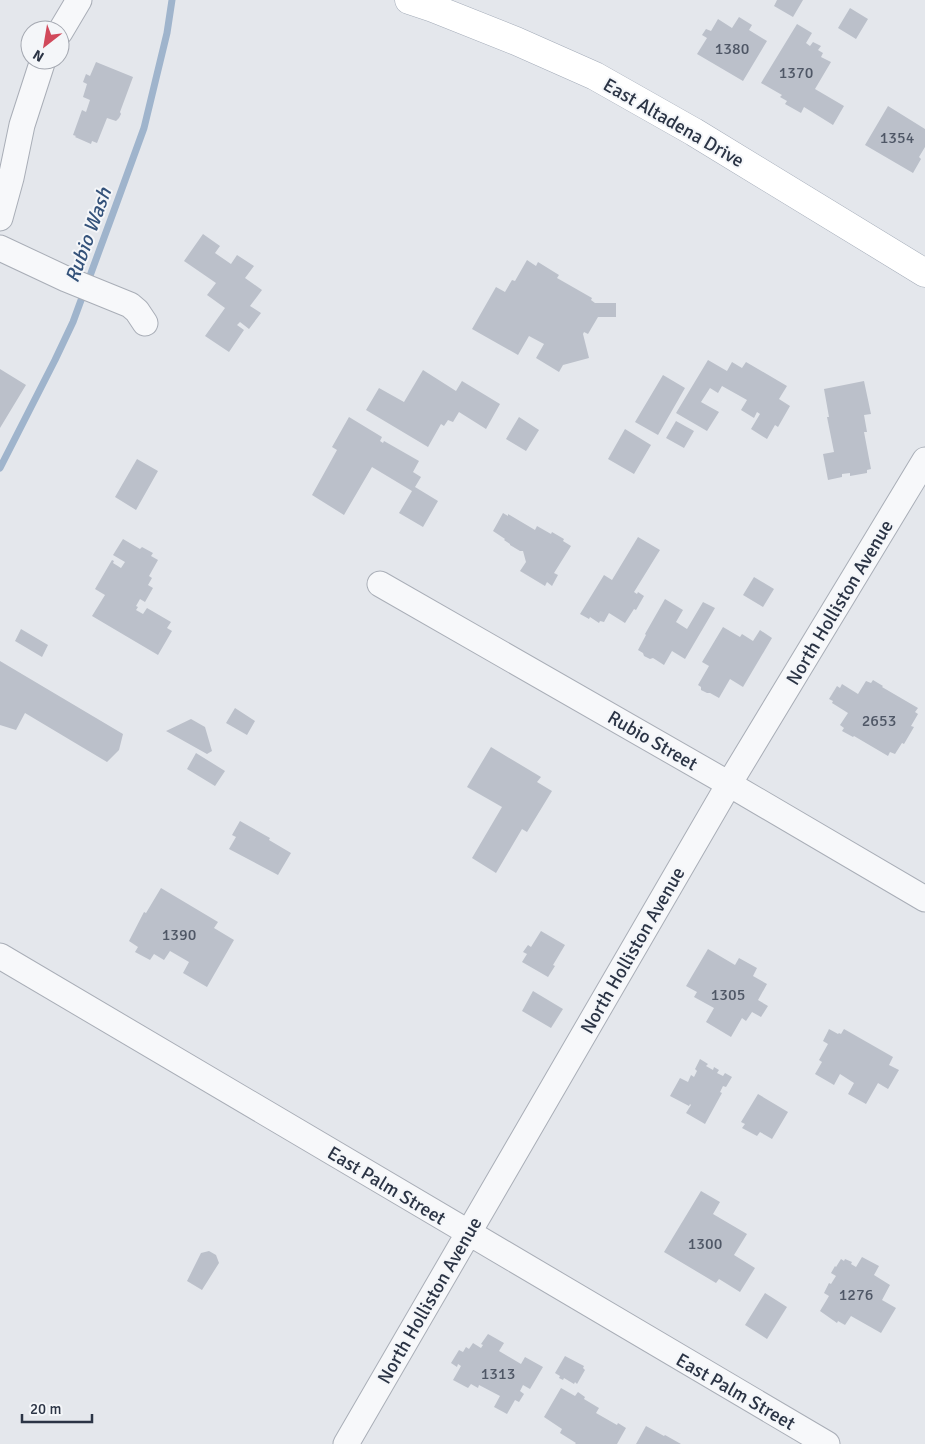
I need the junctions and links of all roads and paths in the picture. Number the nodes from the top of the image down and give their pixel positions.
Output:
1 (79, 0) edge
2 (426, 3) edge
3 (67, 20) edge
4 (40, 70) edge
5 (0, 218) edge
6 (0, 248) edge
7 (925, 273) edge
8 (145, 323) dead end
9 (925, 460) edge
10 (380, 584) dead end
11 (729, 784) junction
12 (925, 899) edge
13 (0, 956) edge
14 (468, 1233) junction
15 (346, 1444) edge
16 (827, 1444) edge

1 - 3 street
2 - 7 main road, East Altadena Drive
4 - 5 street
6 - 8 street
9 - 11 street, North Holliston Avenue
10 - 11 street, Rubio Street
11 - 12 street, Rubio Street
11 - 14 street, North Holliston Avenue
13 - 14 street, East Palm Street
14 - 15 street, North Holliston Avenue
14 - 16 street, East Palm Street

